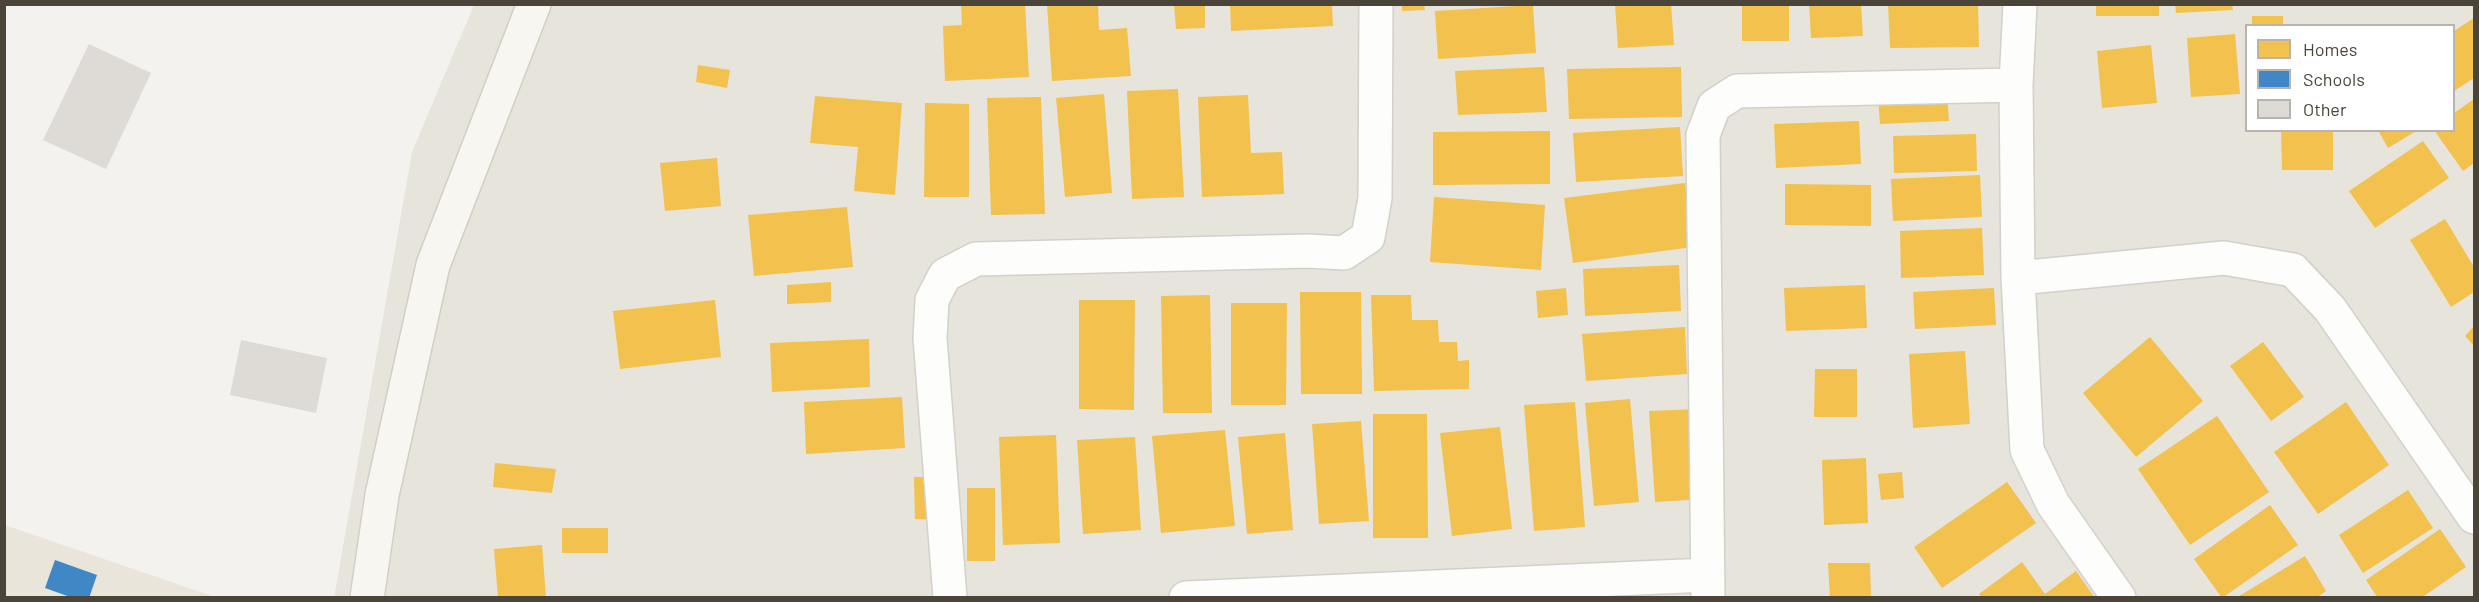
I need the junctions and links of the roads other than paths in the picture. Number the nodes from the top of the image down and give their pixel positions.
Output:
1 (534, 4) edge
2 (1376, 4) edge
3 (2020, 4) edge
4 (2016, 85) junction
5 (2018, 278) junction
6 (2475, 517) edge
7 (1707, 586) edge
8 (367, 597) edge
9 (950, 597) edge
10 (1186, 597) edge
11 (2119, 597) edge

1 - 8 street
2 - 9 street
3 - 4 street
4 - 5 street
4 - 7 street
5 - 6 street
5 - 11 street
7 - 10 street

